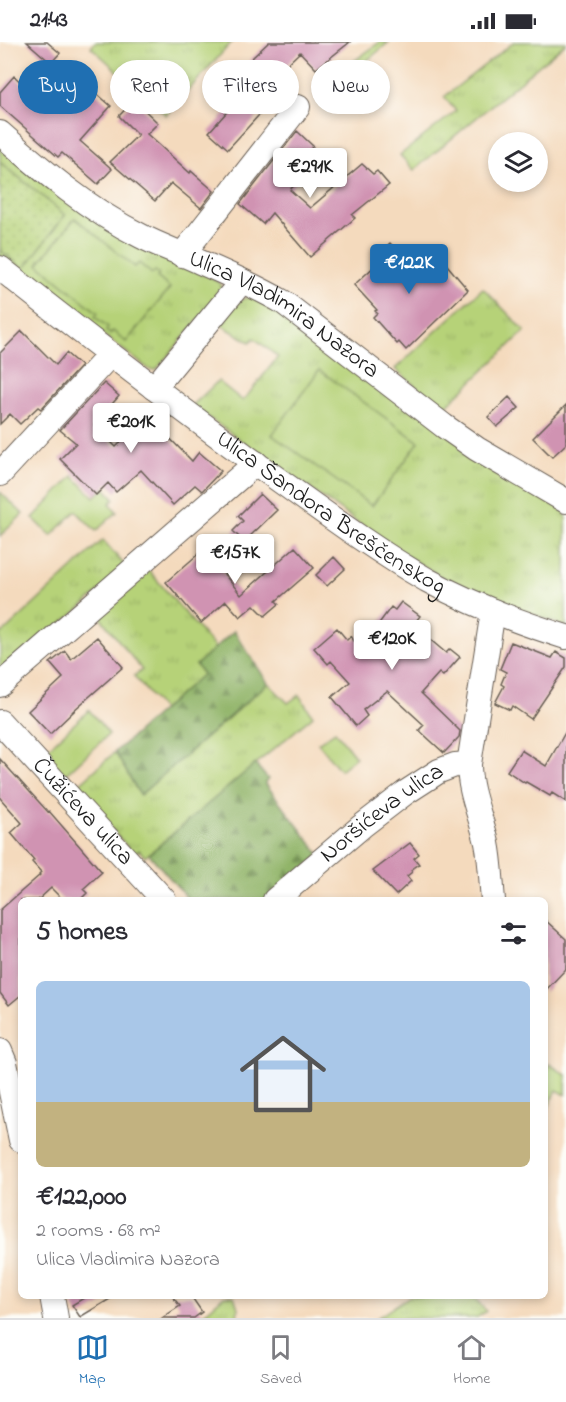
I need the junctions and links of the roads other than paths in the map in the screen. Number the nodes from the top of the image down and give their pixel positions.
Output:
1 (293, 114) edge
2 (0, 133) edge
3 (183, 255) junction
4 (0, 268) edge
5 (242, 281) junction
6 (110, 355) junction
7 (154, 388) junction
8 (256, 463) junction
9 (0, 474) edge
10 (566, 501) edge
11 (493, 611) junction
12 (566, 637) edge
13 (0, 685) edge
14 (0, 722) edge
15 (469, 764) junction
16 (161, 897) edge
17 (279, 897) edge
18 (493, 897) edge
19 (0, 1051) edge
20 (18, 1126) edge
21 (53, 1299) edge
22 (56, 1318) edge

1 - 3 street
2 - 3 street, Ulica Vladimira Nazora
3 - 5 street, Ulica Vladimira Nazora
4 - 6 street, Ulica Šandora Breščenskog
5 - 7 street
5 - 10 street, Ulica Vladimira Nazora
6 - 7 street, Ulica Šandora Breščenskog
6 - 9 street
7 - 8 street, Ulica Šandora Breščenskog
8 - 11 street, Ulica Šandora Breščenskog
8 - 13 street
11 - 12 street, Ulica Šandora Breščenskog
11 - 15 street, Noršićeva ulica
14 - 16 street, Čužićeva ulica
15 - 17 street, Noršićeva ulica
15 - 18 street, Noršićeva ulica
19 - 20 street
21 - 22 street

